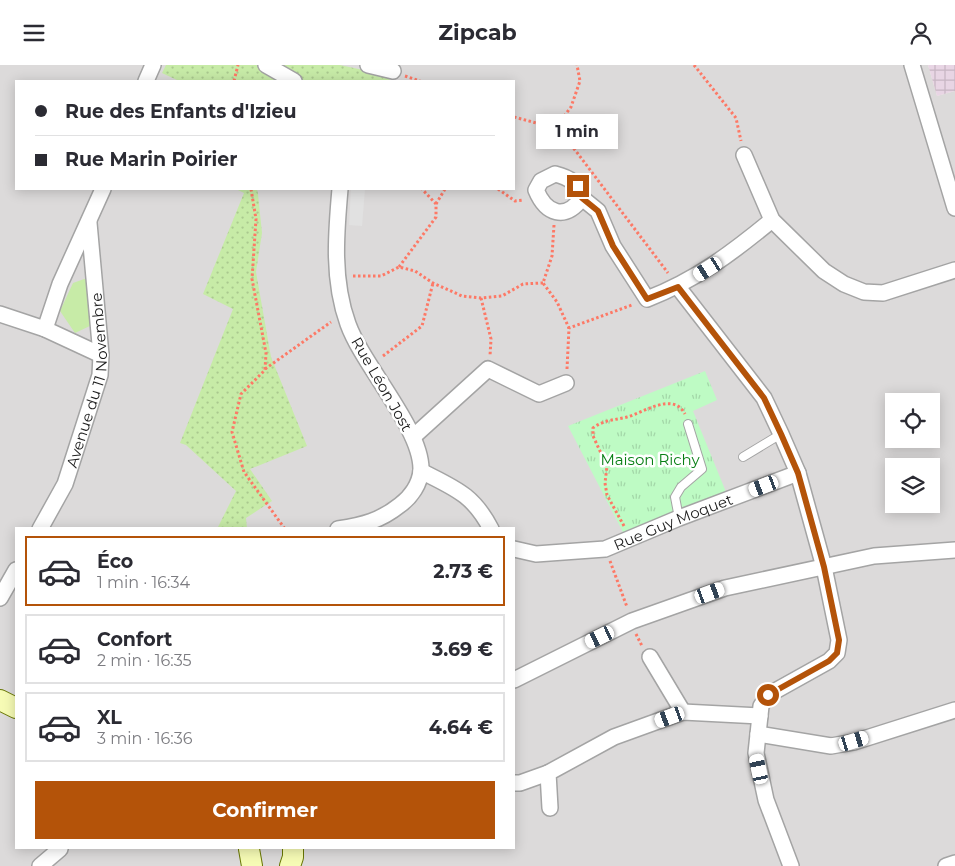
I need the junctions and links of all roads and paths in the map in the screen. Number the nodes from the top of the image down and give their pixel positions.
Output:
1 (153, 65) edge
2 (238, 65) edge
3 (266, 65) edge
4 (368, 65) edge
5 (577, 65) edge
6 (694, 65) edge
7 (912, 65) edge
8 (393, 71) dead end
9 (146, 80) edge
10 (234, 80) edge
11 (292, 80) edge
12 (515, 117) edge
13 (555, 128) junction
14 (744, 155) joint
15 (103, 190) edge
16 (250, 190) edge
17 (340, 190) edge
18 (423, 190) edge
19 (444, 190) edge
20 (499, 190) edge
21 (582, 198) junction
22 (540, 199) junction
23 (436, 205) junction
24 (955, 208) edge
25 (555, 212) junction
26 (772, 220) junction
27 (89, 223) junction
28 (398, 267) junction
29 (955, 270) edge
30 (337, 276) junction
31 (433, 283) junction
32 (543, 283) junction
33 (678, 287) junction
34 (481, 298) junction
35 (647, 299) junction
36 (0, 313) edge
37 (344, 314) junction
38 (569, 328) junction
39 (44, 329) junction
40 (101, 355) junction
41 (370, 365) junction
42 (488, 369) junction
43 (265, 370) junction
44 (566, 383) joint
45 (688, 424) joint
46 (781, 434) junction
47 (413, 437) junction
48 (743, 457) dead end
49 (421, 471) junction
50 (798, 473) junction
51 (679, 518) junction
52 (41, 527) edge
53 (284, 527) edge
54 (346, 527) edge
55 (490, 527) edge
56 (629, 528) dead end
57 (515, 549) edge
58 (605, 549) junction
59 (955, 550) edge
60 (824, 567) junction
61 (15, 572) edge
62 (0, 598) edge
63 (632, 621) junction
64 (650, 657) joint
65 (515, 680) edge
66 (0, 700) edge
67 (15, 708) edge
68 (955, 710) edge
69 (683, 712) junction
70 (760, 716) junction
71 (758, 734) junction
72 (548, 773) junction
73 (515, 783) edge
74 (550, 808) dead end
75 (60, 849) edge
76 (249, 849) edge
77 (293, 849) edge
78 (955, 863) edge
79 (40, 866) edge
80 (252, 866) edge
81 (290, 866) edge
82 (792, 866) edge
83 (946, 866) edge

1 - 9 street
2 - 10 path
3 - 11 street
4 - 8 street
5 - 13 path
6 - 14 path
7 - 24 street
12 - 13 path
13 - 33 path
14 - 26 street
15 - 27 street, Avenue du 11 Novembre
16 - 43 path
17 - 30 street, Rue Léon Jost
18 - 23 path
19 - 23 path
20 - 22 path
21 - 22 street
21 - 25 street
21 - 35 street
22 - 25 street
23 - 28 path
25 - 32 path
26 - 29 street
26 - 33 street
27 - 39 street, Avenue du 11 Novembre
27 - 40 street, Avenue du 11 Novembre
28 - 30 path
28 - 31 path
30 - 37 street, Rue Léon Jost
31 - 34 path
31 - 41 path
32 - 34 path
32 - 38 path
33 - 35 street
33 - 46 street
34 - 42 path
35 - 38 path
36 - 39 street
37 - 41 street, Rue Léon Jost
37 - 43 path
38 - 44 path
39 - 40 street
40 - 52 street, Avenue du 11 Novembre
41 - 47 street, Rue Léon Jost
42 - 44 street
42 - 47 street
43 - 53 path
45 - 51 lane
45 - 56 path
46 - 48 lane
46 - 50 street
47 - 49 street, Rue Léon Jost
49 - 54 street
49 - 55 street
50 - 51 street, Rue Guy Moquet
50 - 60 street
51 - 58 street, Rue Guy Moquet
57 - 58 street, Rue Guy Moquet
58 - 63 path, Rue Guy Moquet
59 - 60 street
60 - 63 street
60 - 70 street
61 - 62 street
63 - 64 path, Rue Guy Moquet
63 - 65 street
64 - 69 street
66 - 67 street
68 - 71 street
69 - 70 street
69 - 72 street
70 - 71 street
71 - 82 street
72 - 73 street
72 - 74 street
75 - 79 street
76 - 80 street
77 - 81 street
78 - 83 street

